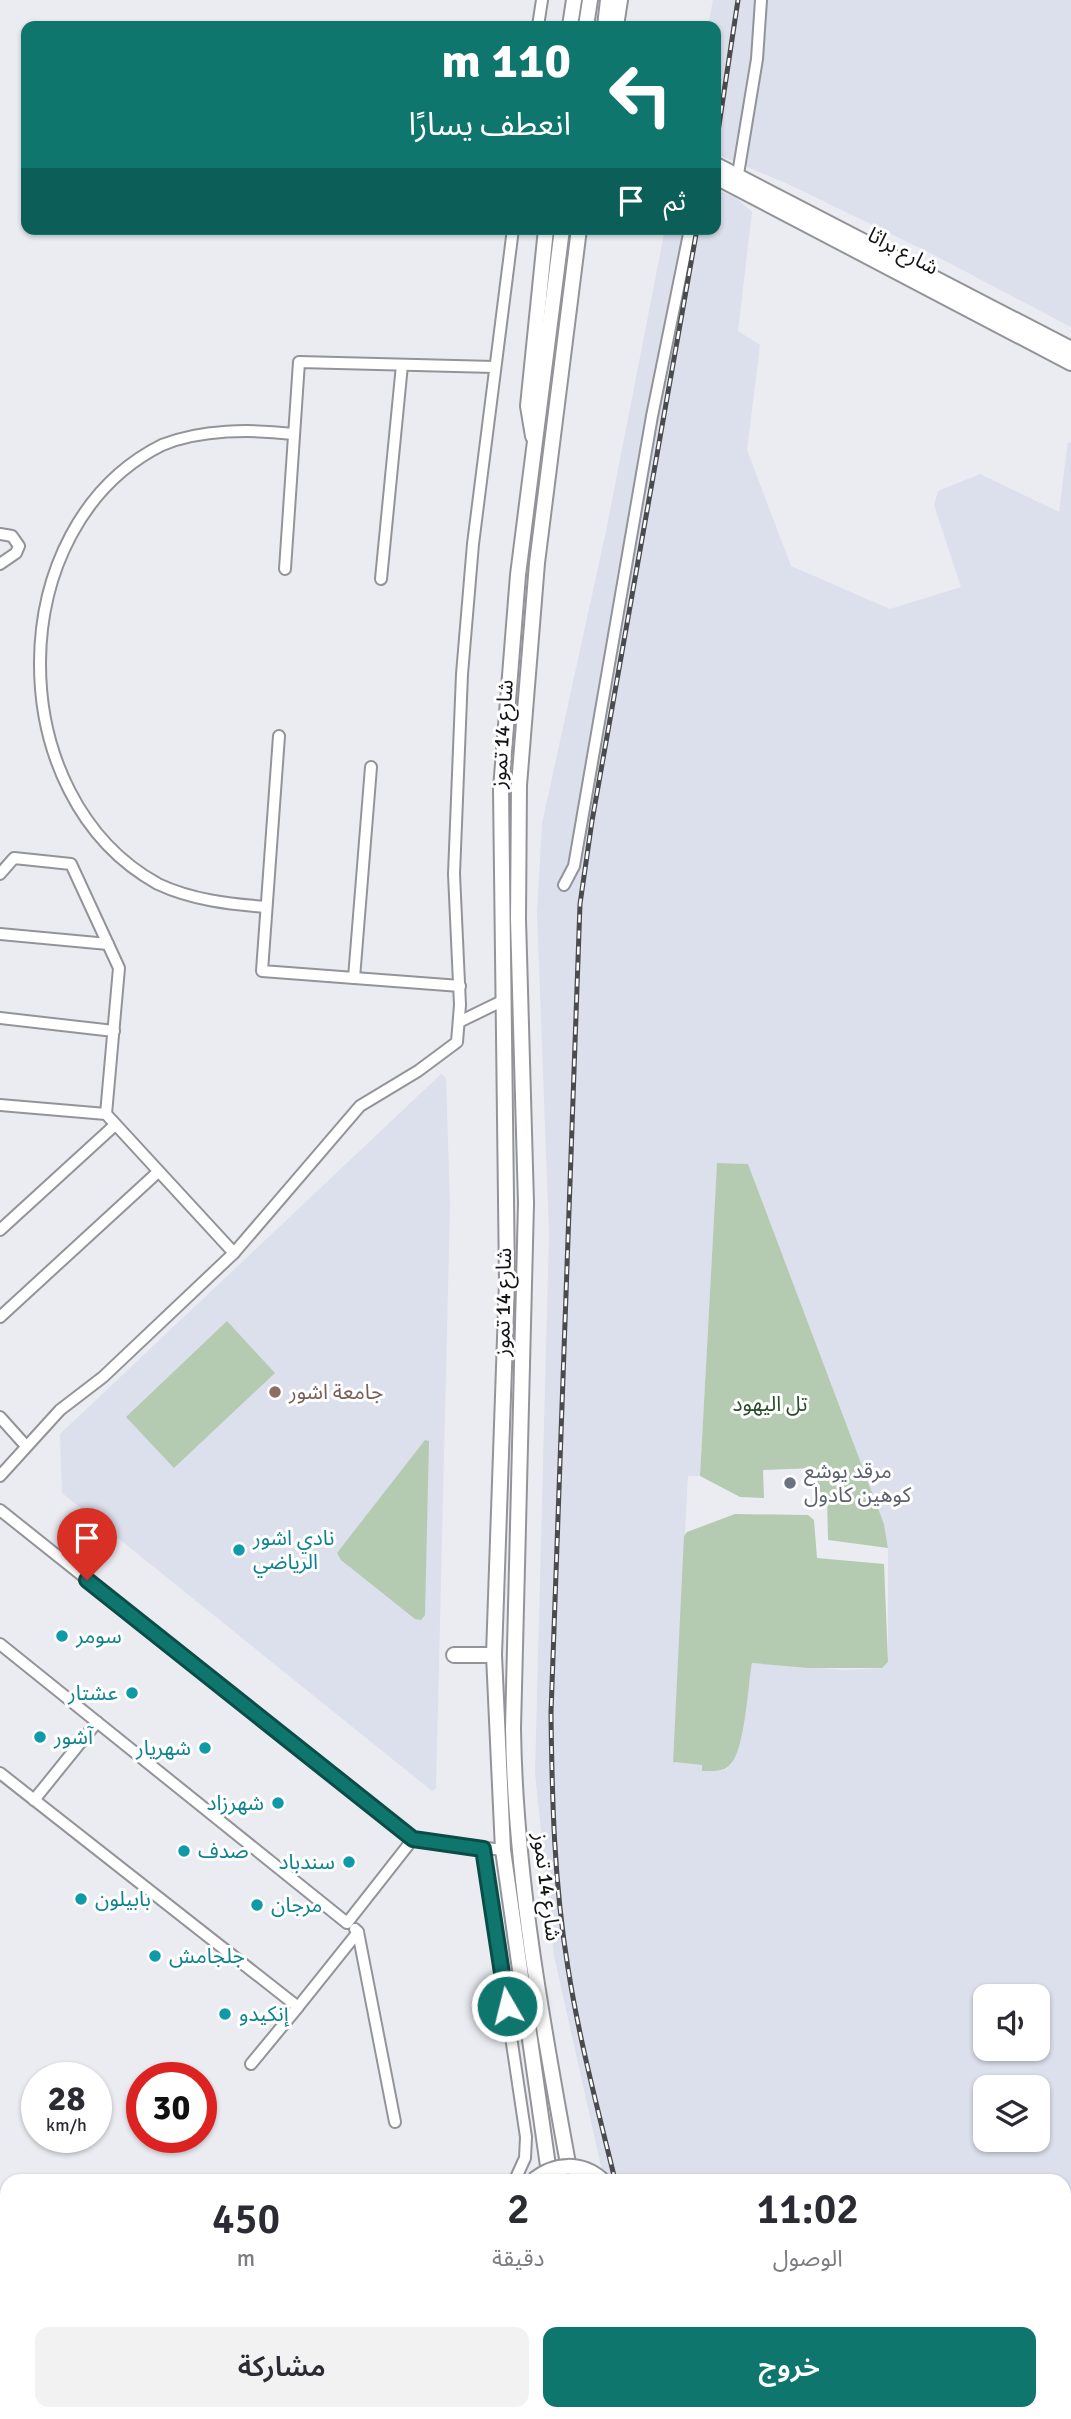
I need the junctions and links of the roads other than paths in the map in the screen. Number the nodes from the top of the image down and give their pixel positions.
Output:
1 (542, 0) edge
2 (574, 0) edge
3 (590, 0) edge
4 (608, 0) edge
5 (620, 0) edge
6 (761, 0) edge
7 (539, 21) edge
8 (571, 21) edge
9 (587, 21) edge
10 (606, 21) edge
11 (617, 21) edge
12 (721, 167) edge
13 (738, 174) junction
14 (721, 180) edge
15 (512, 235) edge
16 (545, 235) edge
17 (561, 235) edge
18 (578, 235) edge
19 (587, 235) edge
20 (689, 235) edge
21 (1071, 349) edge
22 (1071, 363) edge
23 (402, 365) junction
24 (494, 367) junction
25 (293, 434) junction
26 (536, 442) junction
27 (552, 445) junction
28 (59, 533) dead end
29 (0, 534) edge
30 (0, 564) edge
31 (285, 569) dead end
32 (381, 579) dead end
33 (279, 736) dead end
34 (371, 767) dead end
35 (57, 794) dead end
36 (0, 874) edge
37 (564, 885) dead end
38 (266, 908) junction
39 (0, 934) edge
40 (108, 944) junction
41 (354, 978) junction
42 (460, 986) junction
43 (502, 1001) junction
44 (0, 1018) edge
45 (461, 1021) junction
46 (114, 1031) junction
47 (0, 1105) edge
48 (106, 1114) junction
49 (116, 1125) junction
50 (158, 1172) junction
51 (0, 1230) edge
52 (234, 1253) junction
53 (0, 1317) edge
54 (0, 1417) edge
55 (26, 1446) junction
56 (0, 1476) edge
57 (0, 1510) edge
58 (0, 1644) edge
59 (454, 1655) dead end
60 (494, 1656) junction
61 (97, 1722) junction
62 (0, 1773) edge
63 (34, 1800) junction
64 (413, 1839) junction
65 (483, 1849) junction
66 (503, 1850) junction
67 (347, 1923) junction
68 (358, 1932) junction
69 (298, 2007) junction
70 (251, 2064) dead end
71 (395, 2122) dead end
72 (518, 2174) edge
73 (543, 2174) edge
74 (549, 2174) edge
75 (570, 2174) edge
76 (593, 2174) edge

1 - 7 street
2 - 8 main road
3 - 9 main road
4 - 10 main road
5 - 11 main road
6 - 13 street
12 - 13 main road, شارع براثا
13 - 21 main road, شارع براثا
14 - 22 main road, شارع براثا
15 - 24 street
16 - 26 main road, شارع 14 تموز
17 - 26 main road, شارع 14 تموز
18 - 27 main road, شارع 14 تموز
19 - 27 main road
20 - 37 street
23 - 24 street
23 - 25 street
23 - 32 street
24 - 42 street
25 - 28 street
25 - 31 street
26 - 43 main road, شارع 14 تموز
27 - 75 main road, شارع 14 تموز
29 - 30 street
33 - 38 street
34 - 41 street
35 - 38 street
36 - 40 street
38 - 41 street
39 - 40 street
40 - 46 street
41 - 42 street
42 - 45 street
43 - 45 street
43 - 60 main road, شارع 14 تموز
44 - 46 street
45 - 52 street
46 - 48 street
47 - 48 street
48 - 49 street
49 - 50 street
49 - 51 street
50 - 52 street
50 - 53 street
52 - 55 street
54 - 55 street
55 - 56 street
57 - 64 street
58 - 61 street
59 - 60 main road
60 - 66 main road, شارع 14 تموز
61 - 63 street
61 - 67 street
62 - 63 street
63 - 69 street
64 - 65 street
64 - 67 street
65 - 66 street
65 - 72 street
66 - 74 main road, شارع 14 تموز
67 - 68 street
68 - 69 street
68 - 71 street
69 - 70 street
73 - 76 main road, bridge

